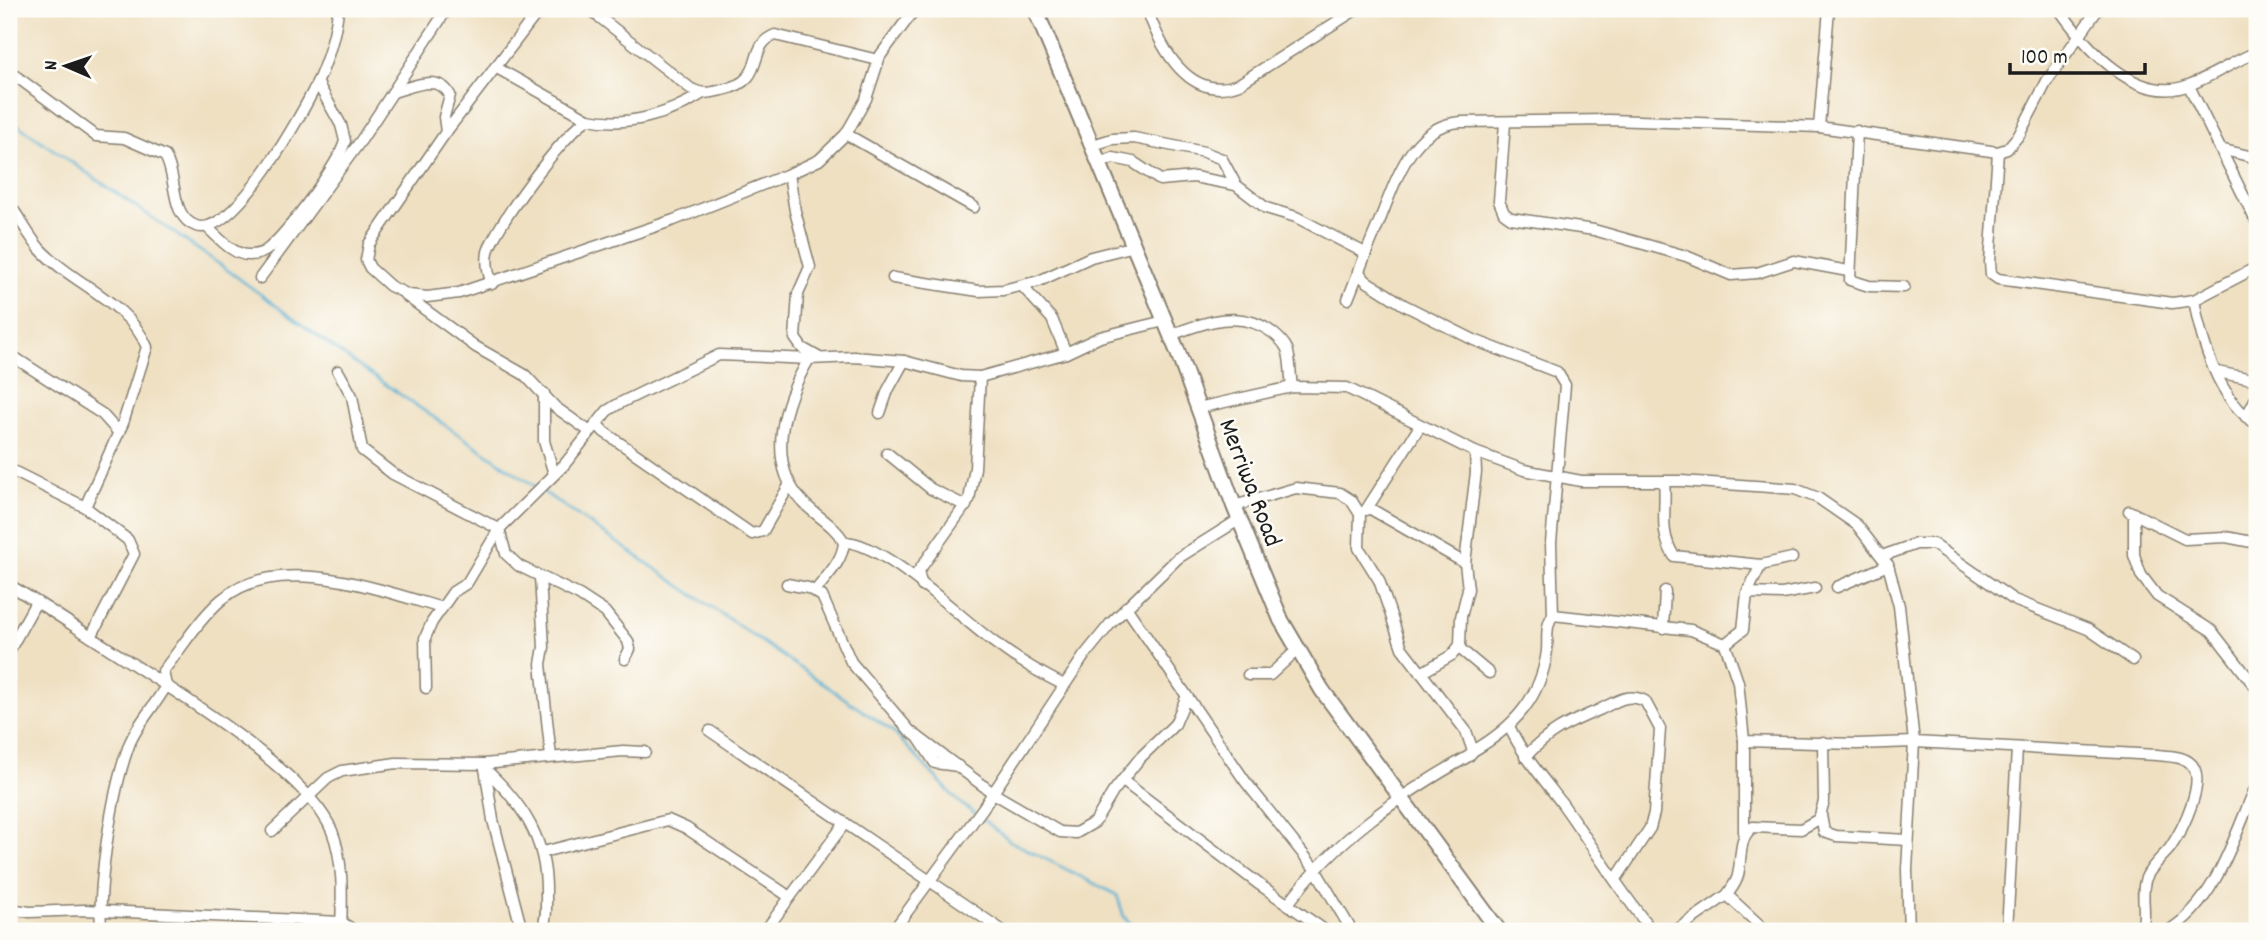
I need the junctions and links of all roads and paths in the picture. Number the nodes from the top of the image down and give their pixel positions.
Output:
1 (338, 9) edge
2 (447, 9) edge
3 (540, 9) edge
4 (589, 9) edge
5 (915, 9) edge
6 (1035, 9) edge
7 (1147, 9) edge
8 (1357, 9) edge
9 (1829, 9) edge
10 (2059, 9) edge
11 (2098, 9) edge
12 (2079, 37) junction
13 (2257, 52) edge
14 (878, 61) junction
15 (495, 67) junction
16 (9, 71) edge
17 (317, 82) junction
18 (2189, 86) junction
19 (393, 92) junction
20 (703, 93) junction
21 (588, 119) junction
22 (1505, 123) junction
23 (1819, 127) junction
24 (1857, 131) junction
25 (446, 132) junction
26 (846, 134) junction
27 (1093, 145) junction
28 (2220, 149) junction
29 (1998, 152) junction
30 (2257, 158) edge
31 (1100, 163) junction
32 (789, 174) junction
33 (1236, 185) junction
34 (9, 204) edge
35 (974, 207) dead end
36 (2257, 223) edge
37 (208, 228) junction
38 (1135, 246) junction
39 (1365, 253) junction
40 (2257, 267) edge
41 (1358, 271) junction
42 (1848, 271) junction
43 (260, 278) dead end
44 (893, 278) dead end
45 (492, 284) junction
46 (1022, 286) junction
47 (1904, 287) dead end
48 (400, 292) junction
49 (1348, 299) dead end
50 (2194, 300) junction
51 (1164, 321) junction
52 (1171, 335) junction
53 (1066, 353) junction
54 (9, 354) edge
55 (814, 358) junction
56 (904, 361) junction
57 (338, 371) dead end
58 (2217, 372) junction
59 (980, 377) junction
60 (2257, 380) edge
61 (1292, 387) junction
62 (544, 393) junction
63 (2257, 396) edge
64 (1198, 408) junction
65 (880, 413) dead end
66 (2246, 417) junction
67 (2257, 424) edge
68 (1420, 426) junction
69 (593, 427) junction
70 (119, 433) junction
71 (1475, 452) junction
72 (887, 453) dead end
73 (9, 469) edge
74 (554, 474) junction
75 (1559, 477) junction
76 (1664, 481) junction
77 (790, 484) junction
78 (966, 506) junction
79 (85, 507) junction
80 (1365, 511) junction
81 (1237, 512) junction
82 (499, 529) junction
83 (844, 542) junction
84 (2257, 543) edge
85 (1792, 558) dead end
86 (1885, 561) junction
87 (1465, 564) junction
88 (1761, 565) junction
89 (540, 577) junction
90 (787, 584) dead end
91 (9, 585) edge
92 (922, 586) junction
93 (1837, 587) dead end
94 (1815, 588) dead end
95 (815, 591) junction
96 (1665, 591) dead end
97 (1747, 593) junction
98 (36, 602) junction
99 (1126, 607) junction
100 (442, 608) junction
101 (1553, 615) junction
102 (1663, 628) junction
103 (91, 637) junction
104 (1725, 644) junction
105 (1459, 648) junction
106 (1297, 650) junction
107 (9, 651) edge
108 (625, 659) dead end
109 (2133, 660) dead end
110 (1421, 673) junction
111 (1489, 673) dead end
112 (1248, 674) dead end
113 (1064, 685) junction
114 (166, 686) junction
115 (426, 688) dead end
116 (2257, 689) edge
117 (1186, 698) junction
118 (1510, 726) junction
119 (710, 731) dead end
120 (1744, 741) junction
121 (1823, 742) junction
122 (1914, 742) junction
123 (2017, 749) junction
124 (1473, 751) junction
125 (645, 752) dead end
126 (551, 757) junction
127 (1525, 757) junction
128 (484, 766) junction
129 (1123, 781) junction
130 (2254, 790) dead end
131 (993, 793) junction
132 (308, 796) junction
133 (1402, 797) junction
134 (1821, 815) junction
135 (845, 823) junction
136 (272, 831) dead end
137 (1744, 837) junction
138 (1908, 840) junction
139 (543, 852) junction
140 (1315, 869) junction
141 (1616, 879) junction
142 (929, 882) junction
143 (1727, 895) junction
144 (790, 897) junction
145 (1288, 904) junction
146 (9, 909) edge
147 (100, 912) junction
148 (247, 918) junction
149 (341, 926) edge
150 (771, 929) edge
151 (101, 931) edge
152 (250, 931) edge
153 (355, 931) edge
154 (522, 931) edge
155 (542, 931) edge
156 (893, 931) edge
157 (1003, 931) edge
158 (1326, 931) edge
159 (1352, 931) edge
160 (1499, 931) edge
161 (1652, 931) edge
162 (1675, 931) edge
163 (1766, 931) edge
164 (1909, 931) edge
165 (2007, 931) edge
166 (2140, 931) edge
167 (2168, 931) edge

1 - 17 street
2 - 19 street
3 - 15 street
4 - 20 street
5 - 14 street
6 - 27 street, Merriwa Road
7 - 8 street
9 - 23 street
10 - 12 street
11 - 12 street
12 - 18 street
12 - 29 street
13 - 18 street
14 - 20 street
14 - 26 street
15 - 21 street
15 - 25 street
16 - 37 street
17 - 37 street
17 - 37 street
18 - 28 street
19 - 25 street
19 - 43 street
20 - 21 street
21 - 45 street
22 - 23 street
22 - 39 street
22 - 42 street
23 - 24 street
24 - 29 street
24 - 42 street
25 - 48 street
26 - 32 street
26 - 35 street
27 - 31 street, Merriwa Road
27 - 33 street
28 - 30 street
28 - 36 street
29 - 50 street
31 - 33 street
31 - 38 street, Merriwa Road
32 - 45 street
32 - 55 street
33 - 39 street
34 - 70 street
38 - 46 street
38 - 51 street, Merriwa Road
39 - 41 street
40 - 50 street
41 - 49 street
41 - 75 street
42 - 47 street
44 - 46 street
45 - 48 street
46 - 53 street
48 - 62 street
50 - 58 street
51 - 52 street, Merriwa Road
51 - 53 street
52 - 61 street
52 - 64 street, Merriwa Road
53 - 59 street
54 - 70 street
55 - 56 street
55 - 69 street
55 - 77 street
56 - 59 street
56 - 65 street
57 - 82 street
58 - 60 street
58 - 66 street
59 - 78 street
61 - 64 street
61 - 68 street
62 - 69 street
62 - 74 street
63 - 66 street
64 - 81 street, Merriwa Road
66 - 67 street
68 - 71 street
68 - 80 street
69 - 74 street
69 - 77 street
70 - 79 street
71 - 75 street
71 - 87 street
72 - 78 street
73 - 79 street
74 - 82 street
75 - 76 street
75 - 101 street
76 - 86 street
76 - 88 street
77 - 83 street
78 - 92 street
79 - 103 street
80 - 81 street
80 - 87 street
80 - 110 street
81 - 99 street
81 - 106 street, Merriwa Road
82 - 89 street
82 - 100 street
83 - 92 street
83 - 95 street
84 - 116 street
85 - 88 street
86 - 93 street
86 - 109 street
86 - 122 street
87 - 105 street
88 - 97 street
89 - 108 street
89 - 126 street
90 - 95 street
91 - 98 street
92 - 113 street
94 - 97 street
95 - 131 street
96 - 102 street
97 - 104 street
98 - 103 street
98 - 107 street
99 - 113 street
99 - 117 street
100 - 114 street
100 - 115 street
101 - 102 street
101 - 118 street
102 - 104 street
103 - 114 street
104 - 120 street
105 - 110 street
105 - 111 street
106 - 112 street
106 - 133 street, Merriwa Road
110 - 124 street
113 - 131 street
114 - 132 street
114 - 147 street
117 - 129 street
117 - 140 street
118 - 124 street
118 - 127 street
119 - 135 street
120 - 121 street
120 - 137 street
121 - 122 street
121 - 134 street
122 - 123 street
122 - 138 street
123 - 165 street
123 - 166 street
124 - 133 street
125 - 126 street
126 - 128 street
127 - 141 street
127 - 141 street
128 - 132 street
128 - 139 street
128 - 154 street
129 - 131 street
129 - 145 street
130 - 167 street
131 - 142 street
132 - 136 street
132 - 149 street
133 - 140 street
133 - 160 street, Merriwa Road
134 - 137 street
134 - 138 street
135 - 142 street
135 - 144 street
137 - 143 street
138 - 164 street
139 - 144 street
139 - 155 street
140 - 145 street
140 - 159 street
141 - 161 street
142 - 156 street
142 - 157 street
143 - 162 street
143 - 163 street
144 - 150 street
145 - 158 street
146 - 147 street
147 - 148 street
147 - 151 street
148 - 149 street
148 - 152 street
149 - 153 street

